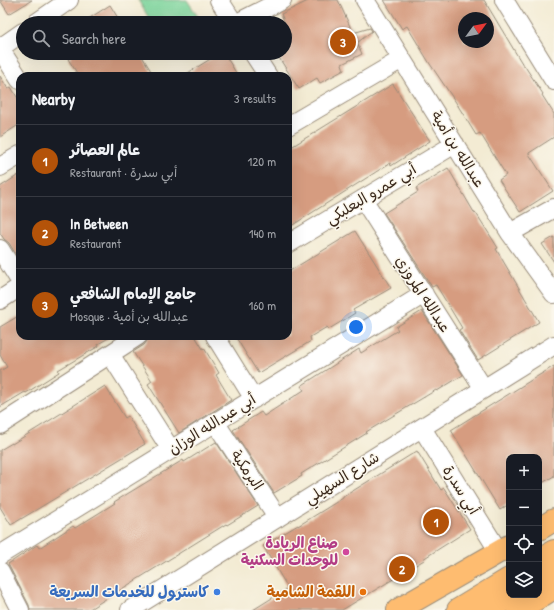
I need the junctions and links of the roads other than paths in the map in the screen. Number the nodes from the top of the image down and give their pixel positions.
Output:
1 (69, 0) edge
2 (219, 0) edge
3 (282, 0) edge
4 (365, 0) edge
5 (504, 0) edge
6 (46, 16) edge
7 (229, 16) edge
8 (251, 16) edge
9 (16, 37) edge
10 (0, 48) edge
11 (402, 59) junction
12 (258, 60) edge
13 (265, 72) edge
14 (16, 74) edge
15 (554, 81) edge
16 (292, 117) edge
17 (455, 144) junction
18 (16, 157) edge
19 (0, 167) edge
20 (363, 199) junction
21 (554, 208) edge
22 (510, 233) junction
23 (292, 242) edge
24 (0, 249) edge
25 (16, 275) edge
26 (16, 290) edge
27 (424, 294) junction
28 (554, 294) edge
29 (0, 300) edge
30 (132, 340) edge
31 (217, 340) edge
32 (554, 345) edge
33 (110, 354) junction
34 (484, 389) junction
35 (254, 399) junction
36 (215, 422) junction
37 (0, 425) edge
38 (422, 428) junction
39 (171, 450) junction
40 (278, 518) junction
41 (554, 520) edge
42 (542, 527) edge
43 (504, 549) edge
44 (554, 551) edge
45 (0, 554) edge
46 (542, 558) edge
47 (554, 570) edge
48 (0, 571) edge
49 (542, 577) edge
50 (506, 581) edge
51 (554, 588) edge
52 (508, 598) edge
53 (20, 610) edge
54 (130, 610) edge
55 (398, 610) edge
56 (458, 610) edge
57 (489, 610) edge
58 (518, 610) edge

1 - 6 street
2 - 7 street
3 - 8 street
4 - 11 street, عبدالله بن أمية
5 - 15 street
9 - 10 street
10 - 14 street
11 - 16 street
11 - 17 street, عبدالله بن أمية
12 - 13 street
17 - 20 street, أبي عمرو البعلبكي
17 - 22 street, عبدالله بن أمية
18 - 19 street
20 - 23 street, أبي عمرو البعلبكي
20 - 27 street, عبدالله المروزي
21 - 22 street
22 - 28 street, عبدالله بن أمية
24 - 25 street
26 - 29 street
27 - 34 street, عبدالله المروزي
27 - 35 street, أبي عبدالله الوزان
30 - 33 street
31 - 35 street
32 - 34 street, شارع السهيلي
33 - 37 street
33 - 39 street
34 - 38 street, شارع السهيلي
35 - 36 street, أبي عبدالله الوزان
36 - 39 street, أبي عبدالله الوزان
36 - 40 street, البرمكية
38 - 40 street, شارع السهيلي
38 - 43 street, أبي سدرة
39 - 45 street, أبي عبدالله الوزان
40 - 54 street, شارع السهيلي
41 - 42 main road
43 - 55 main road
44 - 46 main road
47 - 49 main road
48 - 53 street
50 - 56 main road
51 - 58 main road
52 - 57 main road

